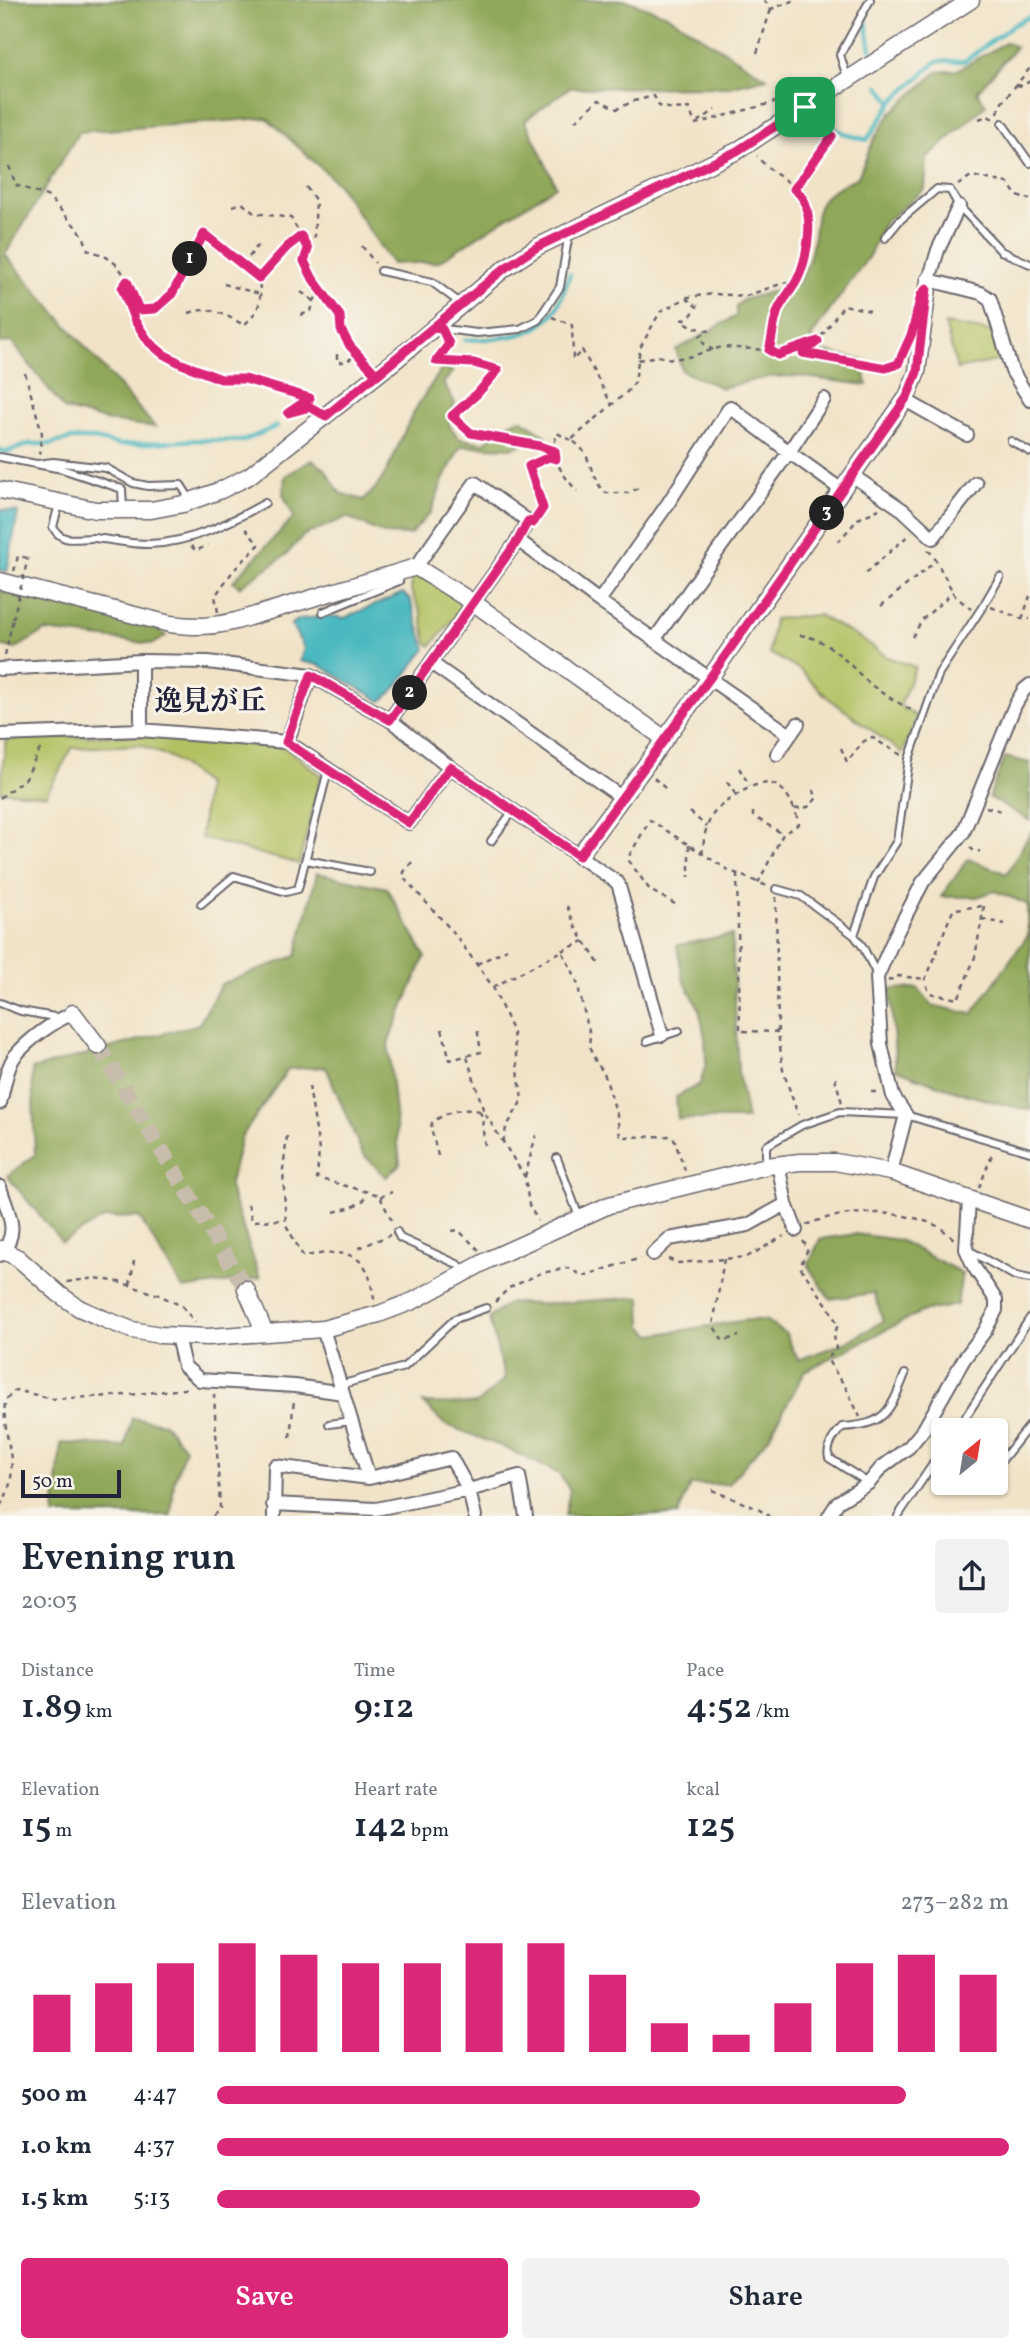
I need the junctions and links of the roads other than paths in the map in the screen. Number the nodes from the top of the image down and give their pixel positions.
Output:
1 (870, 0) edge
2 (971, 0) edge
3 (848, 79) junction
4 (1002, 122) road end
5 (1030, 163) edge
6 (960, 206) junction
7 (570, 231) junction
8 (885, 239) dead end
9 (1030, 264) edge
10 (381, 271) road end
11 (928, 284) junction
12 (461, 304) junction
13 (438, 328) junction
14 (898, 364) road end
15 (824, 399) dead end
16 (905, 400) junction
17 (1030, 400) edge
18 (967, 435) dead end
19 (1011, 441) dead end
20 (789, 452) junction
21 (1030, 452) edge
22 (0, 457) edge
23 (37, 464) junction
24 (853, 476) junction
25 (976, 483) dead end
26 (0, 490) edge
27 (843, 491) junction
28 (191, 500) junction
29 (265, 503) dead end
30 (60, 504) junction
31 (123, 510) junction
32 (518, 540) junction
33 (416, 567) junction
34 (396, 573) junction
35 (1000, 577) dead end
36 (0, 582) edge
37 (599, 601) junction
38 (474, 603) junction
39 (323, 612) dead end
40 (654, 640) junction
41 (141, 661) junction
42 (431, 663) junction
43 (1, 669) edge
44 (311, 675) junction
45 (709, 679) junction
46 (1030, 685) edge
47 (390, 720) junction
48 (798, 724) dead end
49 (141, 730) junction
50 (0, 735) edge
51 (790, 735) junction
52 (665, 739) junction
53 (286, 742) junction
54 (778, 754) dead end
55 (450, 767) junction
56 (328, 768) junction
57 (621, 797) junction
58 (513, 811) junction
59 (491, 841) dead end
60 (579, 856) junction
61 (306, 860) junction
62 (370, 872) dead end
63 (776, 889) road end
64 (201, 904) dead end
65 (854, 935) junction
66 (878, 981) junction
67 (0, 1003) edge
68 (67, 1016) junction
69 (679, 1031) dead end
70 (662, 1035) junction
71 (647, 1041) dead end
72 (98, 1046) tunnel mouth
73 (0, 1103) edge
74 (906, 1115) junction
75 (1030, 1152) edge
76 (557, 1158) dead end
77 (772, 1165) junction
78 (891, 1172) junction
79 (0, 1187) edge
80 (972, 1201) junction
81 (786, 1204) junction
82 (580, 1218) junction
83 (1030, 1220) edge
84 (796, 1230) road end
85 (397, 1232) road end
86 (966, 1249) junction
87 (1, 1252) edge
88 (653, 1254) road end
89 (468, 1272) junction
90 (1030, 1279) edge
91 (246, 1289) tunnel mouth
92 (485, 1308) road end
93 (1030, 1318) edge
94 (323, 1329) junction
95 (265, 1333) junction
96 (177, 1336) junction
97 (905, 1374) dead end
98 (342, 1389) junction
99 (965, 1418) edge
100 (353, 1420) junction
101 (329, 1423) dead end
102 (1030, 1425) edge
103 (1008, 1453) edge
104 (931, 1467) edge
105 (369, 1478) junction
106 (869, 1483) junction
107 (469, 1490) junction
108 (273, 1510) edge
109 (475, 1516) edge
110 (526, 1516) edge
111 (830, 1516) edge
112 (898, 1516) edge

1 - 3 lane
2 - 3 street
3 - 7 street
4 - 5 lane
6 - 8 lane
6 - 9 lane
6 - 11 street
7 - 12 street
7 - 13 lane
10 - 12 lane
11 - 14 lane
11 - 16 street
11 - 17 street
12 - 13 street
13 - 28 street
15 - 20 street
16 - 18 street
16 - 24 street
19 - 21 lane
20 - 27 street
20 - 37 street
20 - 40 street
22 - 23 lane
23 - 28 lane
23 - 31 lane
24 - 25 street
24 - 27 street
26 - 30 street
27 - 45 street
28 - 31 street
29 - 30 lane
30 - 31 street
32 - 33 street
32 - 37 street
32 - 38 street
33 - 34 street
33 - 38 street
34 - 36 street
34 - 39 lane
35 - 65 lane
37 - 40 street
38 - 42 street
38 - 52 street
40 - 45 street
41 - 43 street
41 - 44 street
41 - 49 street
42 - 47 street
42 - 57 street
44 - 47 street
44 - 53 street
45 - 51 street
45 - 52 street
46 - 66 street
47 - 55 street
48 - 51 street
49 - 50 street
49 - 53 street
51 - 54 street
52 - 57 street
53 - 56 street
55 - 56 street
55 - 58 street
56 - 61 lane
57 - 60 street
58 - 59 lane
58 - 60 street
60 - 70 street
61 - 62 lane
61 - 64 lane
63 - 65 lane
65 - 66 lane
66 - 74 street
67 - 68 lane
68 - 72 street
68 - 73 street
69 - 70 lane
70 - 71 lane
74 - 75 lane
74 - 77 lane
74 - 78 street
76 - 82 lane
77 - 78 street
77 - 81 street
77 - 82 street
78 - 80 street
79 - 87 street
80 - 83 street
80 - 86 street
81 - 84 street
81 - 88 street
82 - 89 street
85 - 89 lane
86 - 90 lane
86 - 106 street
87 - 96 street
89 - 94 street
91 - 95 street
92 - 98 lane
93 - 99 lane
94 - 95 street
94 - 98 street
95 - 96 street
96 - 98 street
97 - 106 lane
98 - 100 street
100 - 101 lane
100 - 105 street
102 - 103 lane
104 - 112 lane
105 - 107 street
105 - 108 street
106 - 111 street
107 - 108 street
107 - 109 street
107 - 110 street

